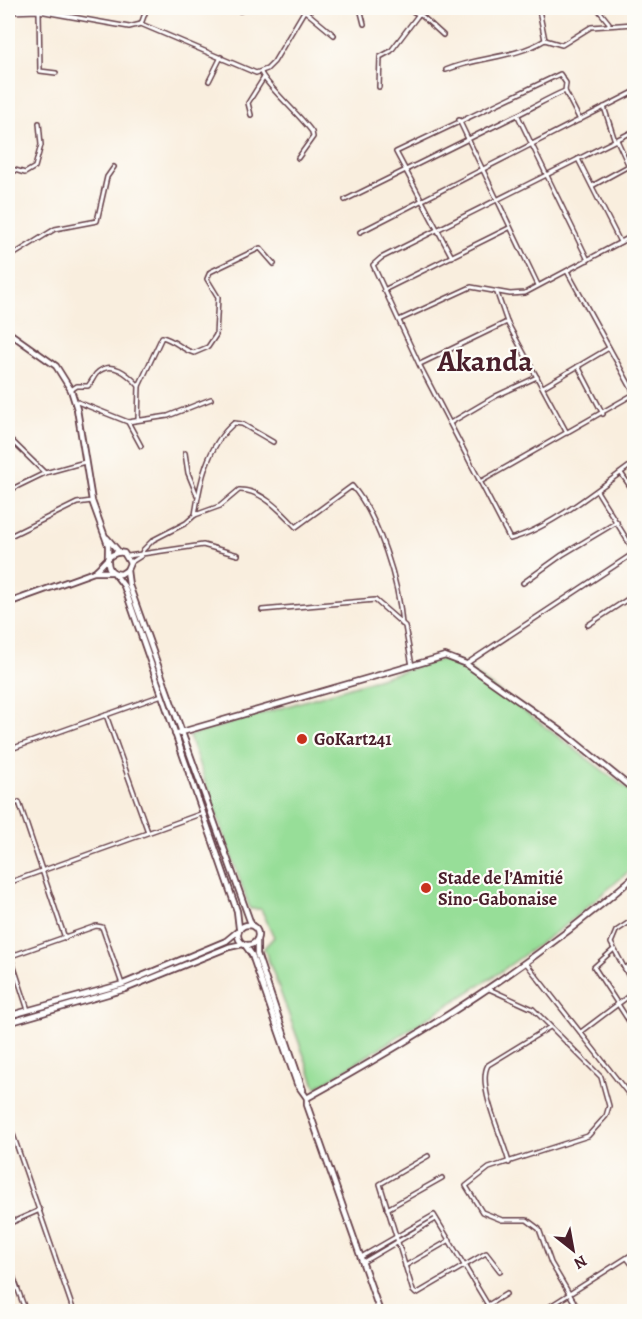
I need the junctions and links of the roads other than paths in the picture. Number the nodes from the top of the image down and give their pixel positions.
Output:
1 (147, 8) edge
2 (248, 8) edge
3 (360, 8) edge
4 (406, 8) edge
5 (597, 8) edge
6 (305, 9) edge
7 (10, 10) edge
8 (539, 10) dead end
9 (39, 11) junction
10 (240, 11) dead end
11 (420, 14) junction
12 (609, 23) junction
13 (141, 24) junction
14 (363, 24) dead end
15 (634, 24) edge
16 (333, 35) dead end
17 (443, 35) dead end
18 (545, 40) junction
19 (221, 57) junction
20 (446, 70) dead end
21 (261, 72) junction
22 (56, 73) dead end
23 (263, 79) junction
24 (209, 81) dead end
25 (379, 87) dead end
26 (564, 91) junction
27 (634, 92) edge
28 (604, 107) junction
29 (251, 115) dead end
30 (518, 115) junction
31 (459, 120) junction
32 (580, 120) junction
33 (39, 123) dead end
34 (634, 131) edge
35 (467, 139) junction
36 (616, 140) junction
37 (532, 144) junction
38 (298, 158) dead end
39 (578, 159) junction
40 (634, 163) edge
41 (629, 166) junction
42 (114, 167) dead end
43 (8, 168) edge
44 (406, 169) junction
45 (482, 170) junction
46 (546, 177) junction
47 (634, 177) edge
48 (592, 186) junction
49 (496, 200) junction
50 (345, 201) dead end
51 (422, 201) junction
52 (509, 228) junction
53 (437, 230) junction
54 (360, 232) dead end
55 (634, 235) edge
56 (620, 242) junction
57 (452, 257) junction
58 (8, 258) edge
59 (588, 260) junction
60 (274, 264) dead end
61 (567, 270) junction
62 (538, 285) junction
63 (384, 291) junction
64 (497, 293) junction
65 (399, 320) junction
66 (507, 322) junction
67 (8, 332) edge
68 (609, 348) junction
69 (419, 364) junction
70 (578, 366) junction
71 (537, 377) junction
72 (140, 386) junction
73 (543, 387) junction
74 (71, 390) junction
75 (634, 394) edge
76 (211, 399) dead end
77 (75, 401) junction
78 (603, 414) junction
79 (138, 419) junction
80 (128, 422) junction
81 (450, 423) junction
82 (567, 433) junction
83 (8, 437) edge
84 (273, 442) dead end
85 (141, 446) dead end
86 (185, 453) dead end
87 (85, 462) junction
88 (634, 463) edge
89 (621, 472) junction
90 (45, 473) junction
91 (480, 482) junction
92 (8, 491) edge
93 (597, 491) junction
94 (634, 492) edge
95 (197, 497) junction
96 (92, 501) junction
97 (195, 515) junction
98 (617, 522) junction
99 (103, 534) junction
100 (8, 537) edge
101 (120, 552) junction
102 (634, 552) edge
103 (238, 555) dead end
104 (128, 556) junction
105 (141, 556) junction
106 (108, 558) junction
107 (130, 563) junction
108 (127, 570) junction
109 (94, 572) junction
110 (114, 573) junction
111 (523, 583) dead end
112 (634, 595) edge
113 (8, 603) edge
114 (262, 610) dead end
115 (402, 624) junction
116 (588, 626) dead end
117 (466, 664) junction
118 (412, 666) junction
119 (162, 695) junction
120 (106, 715) junction
121 (178, 733) junction
122 (8, 750) edge
123 (634, 790) edge
124 (8, 807) edge
125 (203, 813) junction
126 (148, 832) junction
127 (43, 869) junction
128 (634, 877) edge
129 (8, 883) edge
130 (634, 919) edge
131 (251, 924) junction
132 (239, 930) junction
133 (65, 938) junction
134 (257, 940) junction
135 (244, 944) junction
136 (8, 949) edge
137 (613, 950) junction
138 (11, 956) junction
139 (526, 962) junction
140 (634, 962) edge
141 (626, 968) junction
142 (123, 984) junction
143 (634, 986) edge
144 (489, 989) junction
145 (634, 992) edge
146 (618, 1003) junction
147 (29, 1011) junction
148 (634, 1015) edge
149 (8, 1016) edge
150 (629, 1019) junction
151 (8, 1023) edge
152 (550, 1027) junction
153 (634, 1029) edge
154 (580, 1032) junction
155 (304, 1092) junction
156 (307, 1098) junction
157 (634, 1101) edge
158 (8, 1120) edge
159 (428, 1156) dead end
160 (509, 1163) junction
161 (442, 1178) dead end
162 (387, 1209) junction
163 (40, 1210) junction
164 (436, 1219) junction
165 (8, 1224) edge
166 (395, 1238) junction
167 (450, 1240) junction
168 (397, 1243) junction
169 (634, 1253) edge
170 (627, 1258) junction
171 (362, 1260) junction
172 (8, 1262) edge
173 (464, 1263) junction
174 (405, 1266) junction
175 (634, 1267) edge
176 (500, 1271) dead end
177 (506, 1294) dead end
178 (569, 1295) junction
179 (488, 1305) junction
180 (26, 1311) edge
181 (74, 1311) edge
182 (380, 1311) edge
183 (478, 1311) edge
184 (541, 1311) edge
185 (580, 1311) edge

1 - 13 street
2 - 10 street
3 - 14 street
4 - 11 street
5 - 12 street
6 - 16 street
6 - 21 street
7 - 9 street
8 - 18 street
9 - 13 street
9 - 22 street
11 - 17 street
11 - 25 street
12 - 15 street
12 - 18 street
13 - 19 street
18 - 20 street
19 - 21 street
19 - 24 street
21 - 23 street
23 - 29 street
23 - 38 street
26 - 30 street
26 - 31 street
26 - 32 street
27 - 28 street
28 - 32 street
28 - 36 street
30 - 35 street
30 - 37 street
31 - 35 street
31 - 44 street
32 - 37 street
33 - 43 street
34 - 36 street
35 - 44 street
35 - 45 street
36 - 39 street
36 - 41 street
37 - 45 street
37 - 46 street
39 - 46 street
39 - 48 street
40 - 41 street
41 - 47 street
41 - 48 street
42 - 58 street
44 - 50 street
44 - 51 street
45 - 49 street
45 - 51 street
46 - 49 street
46 - 59 street
48 - 56 street
49 - 52 street
49 - 53 street
51 - 53 street
51 - 54 street
52 - 57 street
52 - 62 street
53 - 57 street
53 - 63 street
55 - 56 street
56 - 59 street
57 - 63 street
59 - 61 street
60 - 72 street
61 - 62 street
61 - 68 street
62 - 64 street
63 - 65 street
64 - 65 street
64 - 66 street
65 - 69 street
66 - 69 street
66 - 71 street
67 - 74 street
68 - 70 street
68 - 75 street
69 - 81 street
70 - 73 street
70 - 78 street
71 - 73 street
71 - 81 street
72 - 74 street
72 - 79 street
73 - 82 street
74 - 77 street
75 - 78 street
76 - 79 street
77 - 80 street
77 - 87 street
78 - 82 street
79 - 80 street
80 - 85 street
81 - 91 street
82 - 91 street
83 - 90 street
84 - 95 street
86 - 95 street
87 - 90 street
87 - 96 street
88 - 89 street
89 - 93 street
89 - 94 street
90 - 92 street
91 - 93 street
93 - 98 street
95 - 97 street
96 - 99 street
96 - 100 street
97 - 105 street
97 - 115 street
98 - 102 street
98 - 111 street
99 - 101 street
99 - 106 street
101 - 104 street
101 - 106 street
102 - 117 street
103 - 105 street
104 - 105 street
104 - 107 street
105 - 107 street
106 - 109 street
106 - 110 street
107 - 108 street
108 - 110 street
108 - 121 street
109 - 110 street
109 - 113 street
110 - 119 street
112 - 116 street
114 - 115 street
115 - 118 street
117 - 118 street
117 - 123 street
118 - 121 street
119 - 120 street
119 - 121 street
120 - 122 street
120 - 126 street
121 - 125 street
121 - 131 street
124 - 127 street
125 - 126 street
125 - 132 street
126 - 127 street
127 - 129 street
127 - 133 street
128 - 139 street
130 - 137 street
131 - 132 street
131 - 134 street
132 - 135 street
132 - 142 street
133 - 138 street
133 - 142 street
134 - 135 street
134 - 155 street
135 - 151 street
135 - 155 street
136 - 138 street
137 - 141 street
137 - 146 street
138 - 147 street
139 - 144 street
139 - 154 street
140 - 141 street
141 - 143 street
142 - 147 street
144 - 152 street
144 - 156 street
145 - 146 street
146 - 150 street
146 - 154 street
147 - 149 street
148 - 150 street
150 - 153 street
152 - 160 street
152 - 160 street
154 - 157 street
155 - 156 street
156 - 171 street
158 - 163 street
159 - 162 street
160 - 178 street
161 - 162 street
162 - 166 street
163 - 165 street
163 - 181 street
164 - 166 street
164 - 167 street
164 - 168 street
166 - 168 street
166 - 171 street
167 - 173 street
167 - 174 street
168 - 171 street
168 - 174 street
169 - 170 street
170 - 175 street
170 - 178 street
171 - 182 street
172 - 180 street
173 - 174 street
173 - 176 street
173 - 179 street
177 - 179 street
178 - 184 street
178 - 185 street
179 - 183 street

